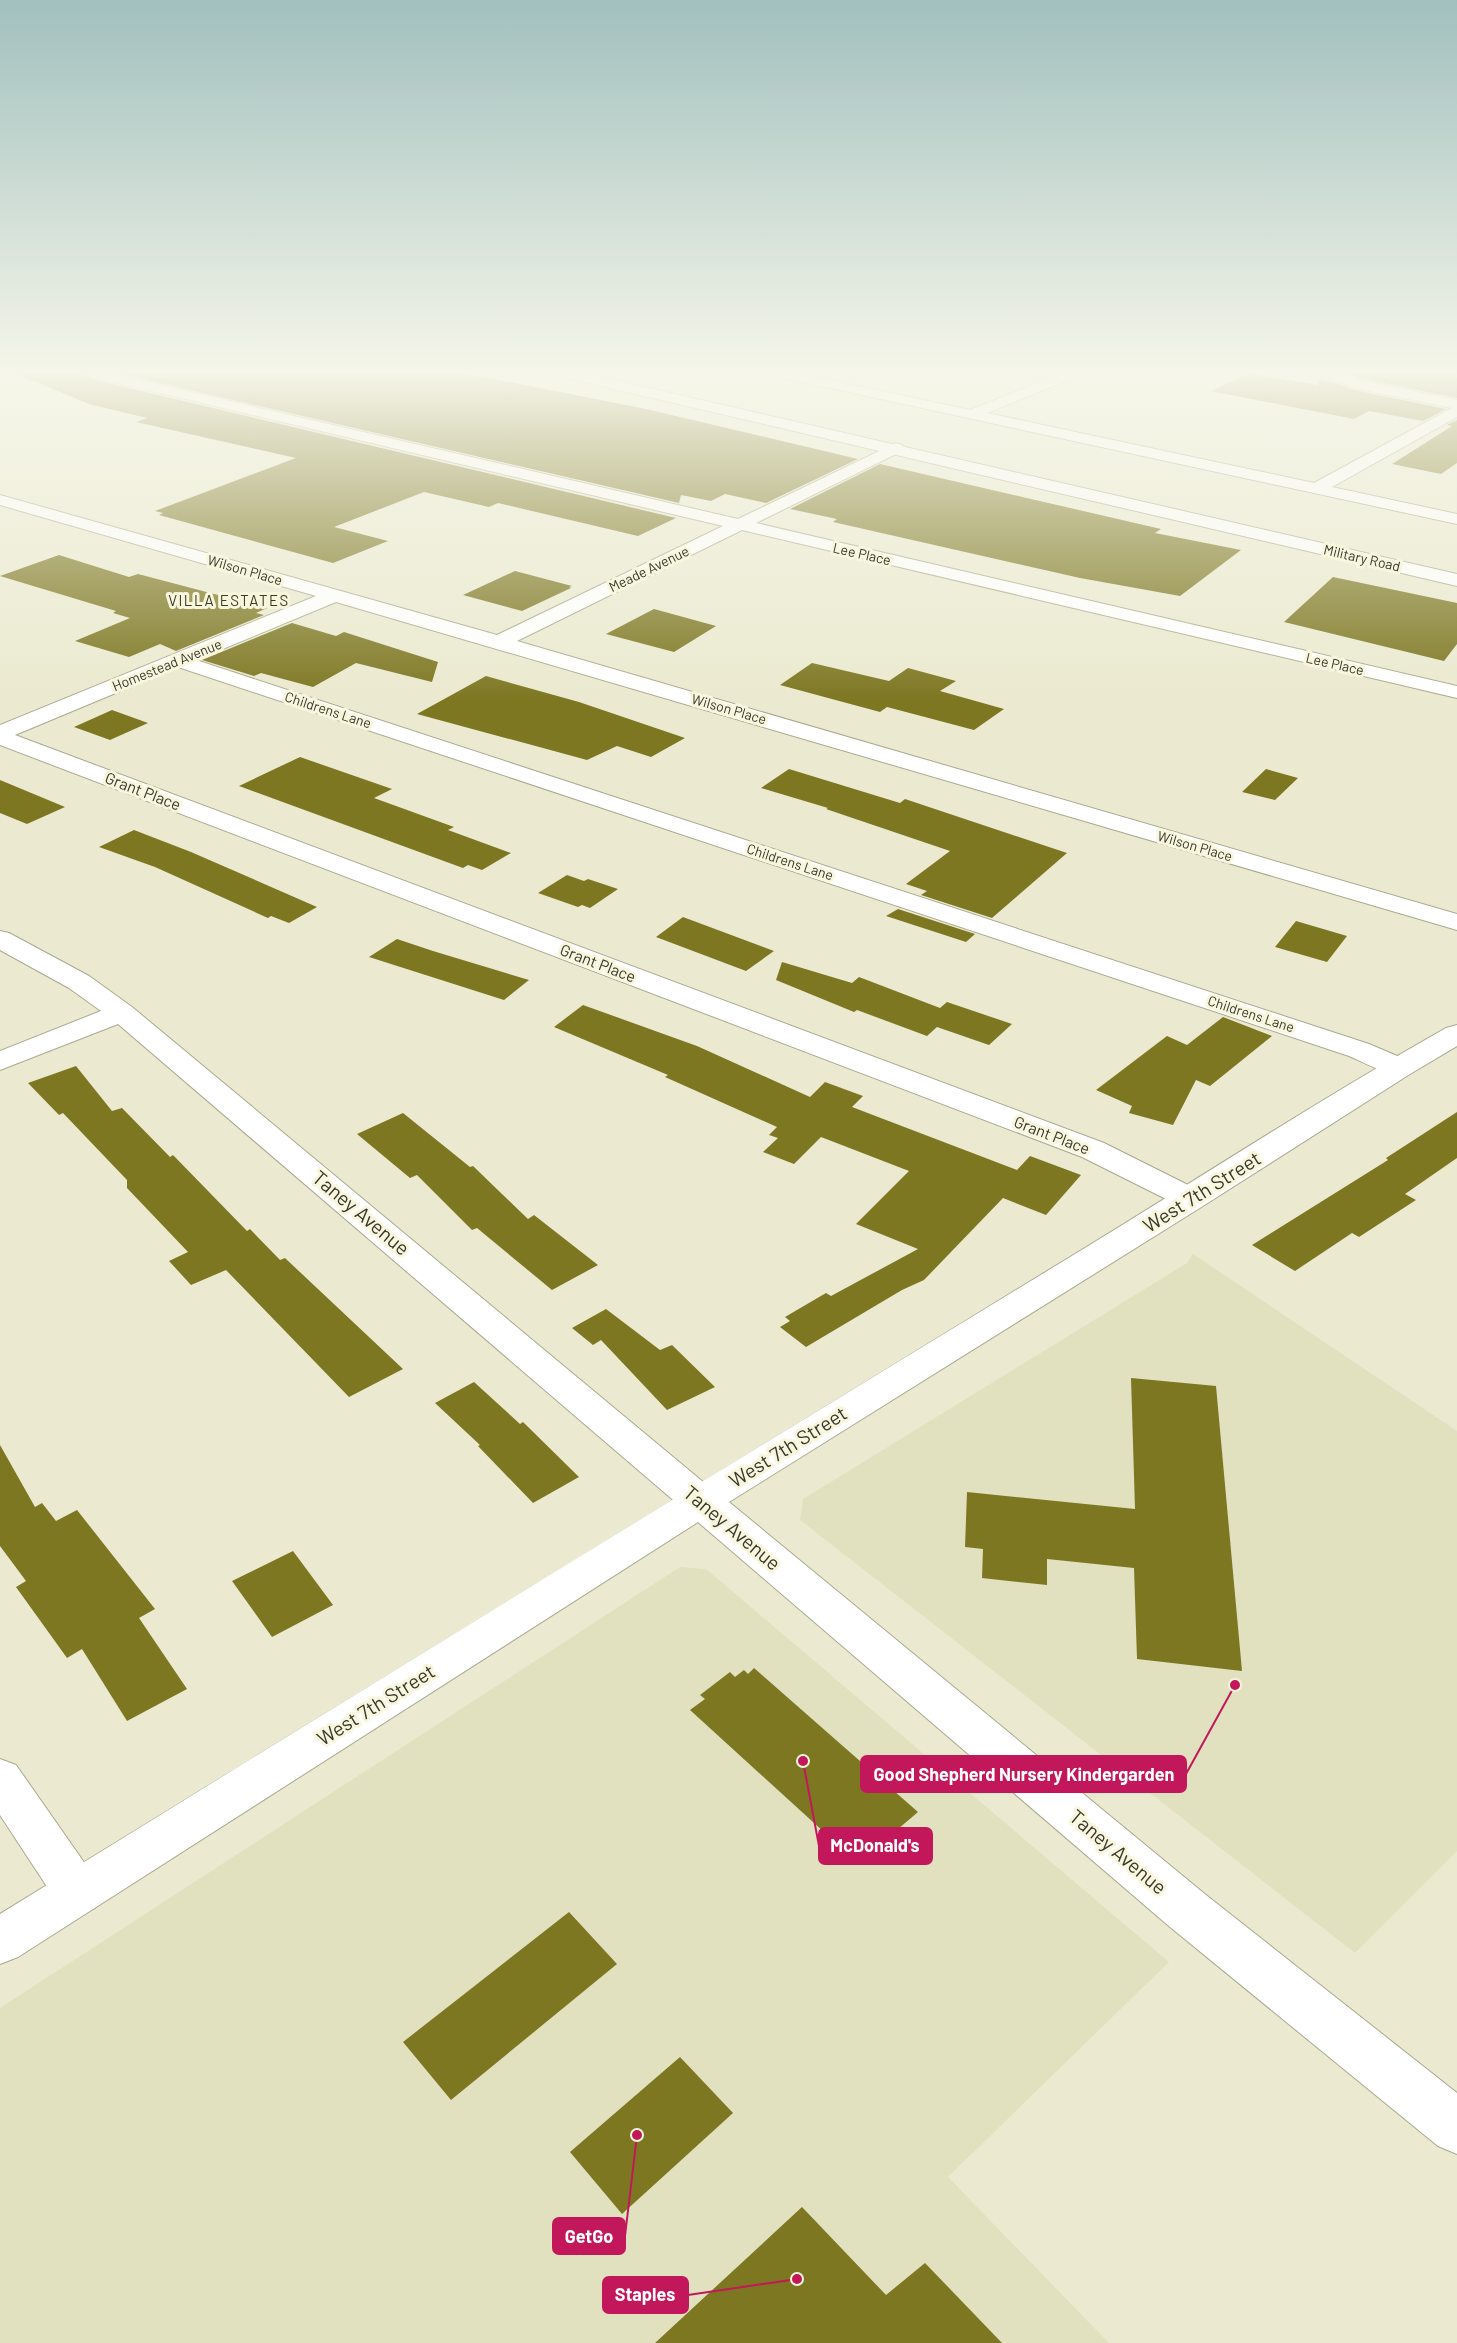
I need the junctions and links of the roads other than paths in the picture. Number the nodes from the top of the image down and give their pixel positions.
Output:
1 (557, 482) edge
2 (826, 482) edge
3 (1042, 482) edge
4 (1285, 482) edge
5 (1328, 482) edge
6 (1316, 489) junction
7 (0, 500) edge
8 (1455, 518) edge
9 (739, 525) junction
10 (1457, 580) edge
11 (333, 596) junction
12 (499, 642) junction
13 (179, 661) junction
14 (1457, 692) edge
15 (0, 735) edge
16 (1457, 922) edge
17 (0, 939) edge
18 (122, 1013) junction
19 (1457, 1034) edge
20 (0, 1060) edge
21 (1399, 1067) junction
22 (1191, 1199) junction
23 (700, 1501) junction
24 (0, 1778) edge
25 (78, 1893) junction
26 (0, 1941) edge
27 (1457, 2127) edge

1 - 9 street, Lee Place
2 - 9 street, Meade Avenue
3 - 10 street, Military Road
4 - 6 street
5 - 6 street
6 - 8 street
7 - 11 street, Wilson Place
9 - 12 street, Meade Avenue
9 - 14 street, Lee Place
11 - 12 street, Wilson Place
11 - 13 street, Homestead Avenue
12 - 16 street, Wilson Place
13 - 15 street, Homestead Avenue
13 - 21 street, Childrens Lane
15 - 22 street, Grant Place
17 - 18 street, Taney Avenue
18 - 20 street
18 - 23 street, Taney Avenue
19 - 21 street, West 7th Street
21 - 22 street, West 7th Street
22 - 23 street, West 7th Street
23 - 25 street, West 7th Street
23 - 27 street, Taney Avenue
24 - 25 street
25 - 26 street, West 7th Street

